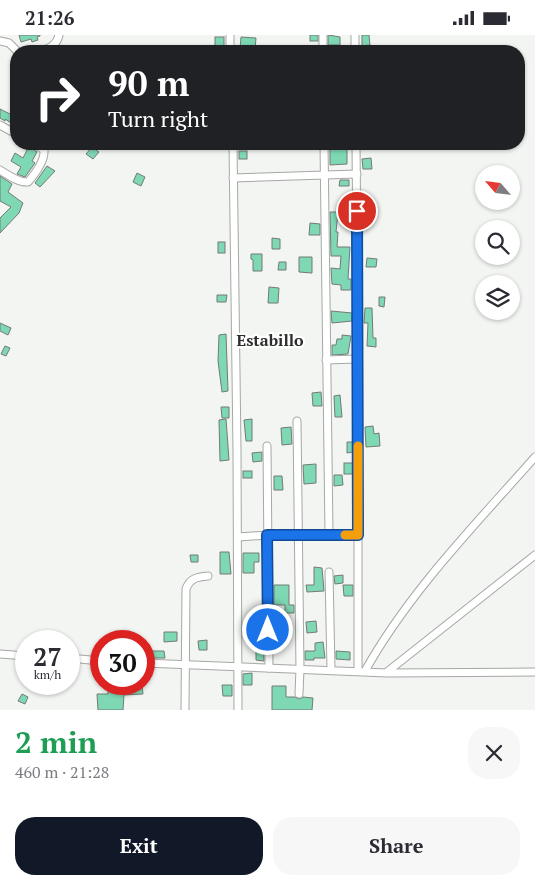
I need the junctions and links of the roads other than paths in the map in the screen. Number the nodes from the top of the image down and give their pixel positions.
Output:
1 (44, 150) edge
2 (232, 150) edge
3 (324, 150) edge
4 (356, 150) edge
5 (0, 170) edge
6 (324, 174) junction
7 (356, 174) junction
8 (233, 178) junction
9 (358, 359) junction
10 (326, 360) junction
11 (297, 421) dead end
12 (267, 446) dead end
13 (535, 457) edge
14 (328, 534) junction
15 (267, 535) junction
16 (358, 535) junction
17 (299, 536) junction
18 (238, 537) junction
19 (535, 555) edge
20 (329, 572) dead end
21 (208, 576) dead end
22 (0, 654) edge
23 (15, 655) edge
24 (155, 664) edge
25 (186, 666) junction
26 (238, 668) junction
27 (269, 668) junction
28 (300, 669) junction
29 (332, 670) junction
30 (361, 671) junction
31 (535, 672) edge
32 (387, 673) junction
33 (299, 694) dead end
34 (185, 709) edge
35 (238, 710) edge

1 - 5 street
2 - 8 street
3 - 6 street
4 - 7 street
6 - 7 street
6 - 8 street
6 - 10 street
7 - 9 street
8 - 18 street
9 - 10 street
9 - 16 street
10 - 14 street
11 - 17 street
12 - 15 street
13 - 30 street
14 - 16 street
14 - 17 street
15 - 17 street
15 - 18 street
15 - 27 street
16 - 30 street
17 - 28 street
18 - 26 street
19 - 32 street
20 - 29 street
21 - 25 street
22 - 23 street
24 - 25 street
25 - 26 street
25 - 34 street
26 - 27 street
26 - 35 street
27 - 28 street
28 - 29 street
28 - 33 street
29 - 30 street
30 - 32 street
31 - 32 street

